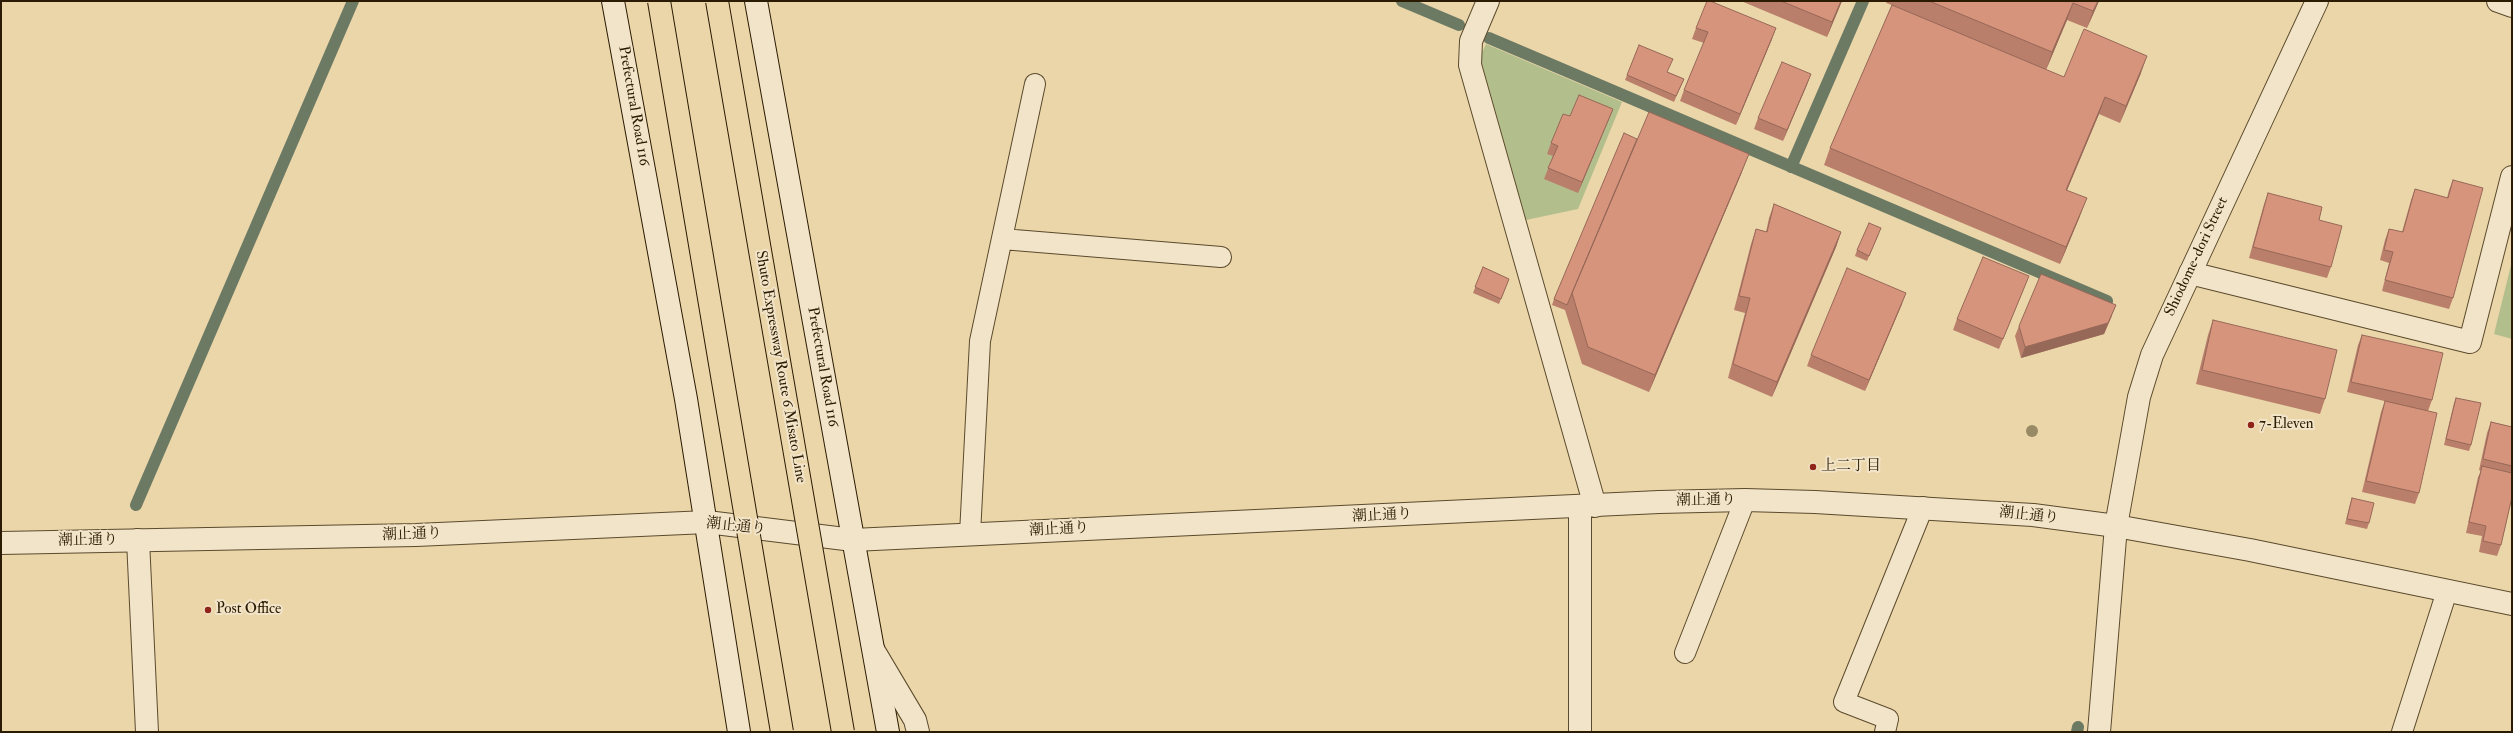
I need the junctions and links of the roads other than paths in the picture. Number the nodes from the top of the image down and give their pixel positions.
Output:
1 (614, 1) edge
2 (659, 1) edge
3 (717, 1) edge
4 (756, 1) edge
5 (1488, 1) edge
6 (2317, 1) edge
7 (2498, 1) edge
8 (2512, 6) edge
9 (1035, 84) dead end
10 (2512, 177) edge
11 (1002, 239) junction
12 (1221, 257) dead end
13 (2190, 273) junction
14 (1745, 500) junction
15 (1588, 507) junction
16 (1923, 507) junction
17 (707, 522) junction
18 (2116, 526) junction
19 (970, 534) junction
20 (138, 540) junction
21 (853, 540) junction
22 (1, 543) edge
23 (2447, 591) junction
24 (2512, 604) edge
25 (873, 650) junction
26 (1685, 652) dead end
27 (734, 728) edge
28 (147, 732) edge
29 (782, 732) edge
30 (843, 732) edge
31 (888, 732) edge
32 (918, 732) edge
33 (1580, 732) edge
34 (1885, 732) edge
35 (2099, 732) edge
36 (2402, 732) edge

1 - 17 street, Prefectural Road 116
2 - 29 highway, bridge
3 - 30 highway, Shuto Expressway Route 6 Misato Line, bridge
4 - 21 street, Prefectural Road 116
5 - 15 street
6 - 13 street, Shiodome-dori Street
7 - 8 street
9 - 11 lane
10 - 13 street
11 - 12 lane
11 - 19 lane
13 - 18 street, Shiodome-dori Street
14 - 15 street, 潮止通り
14 - 16 street, 潮止通り
14 - 26 lane
15 - 19 street, 潮止通り
15 - 33 street
16 - 18 street, 潮止通り
16 - 34 lane
17 - 20 street, 潮止通り
17 - 21 street, 潮止通り
17 - 27 street, Prefectural Road 116
18 - 23 street, 潮止通り
18 - 35 street, Shiodome-dori Street
19 - 21 street, 潮止通り
20 - 22 street, 潮止通り
20 - 28 street
21 - 25 street, Prefectural Road 116
23 - 24 street, 潮止通り
23 - 36 lane
25 - 31 street, Prefectural Road 116
25 - 32 street

